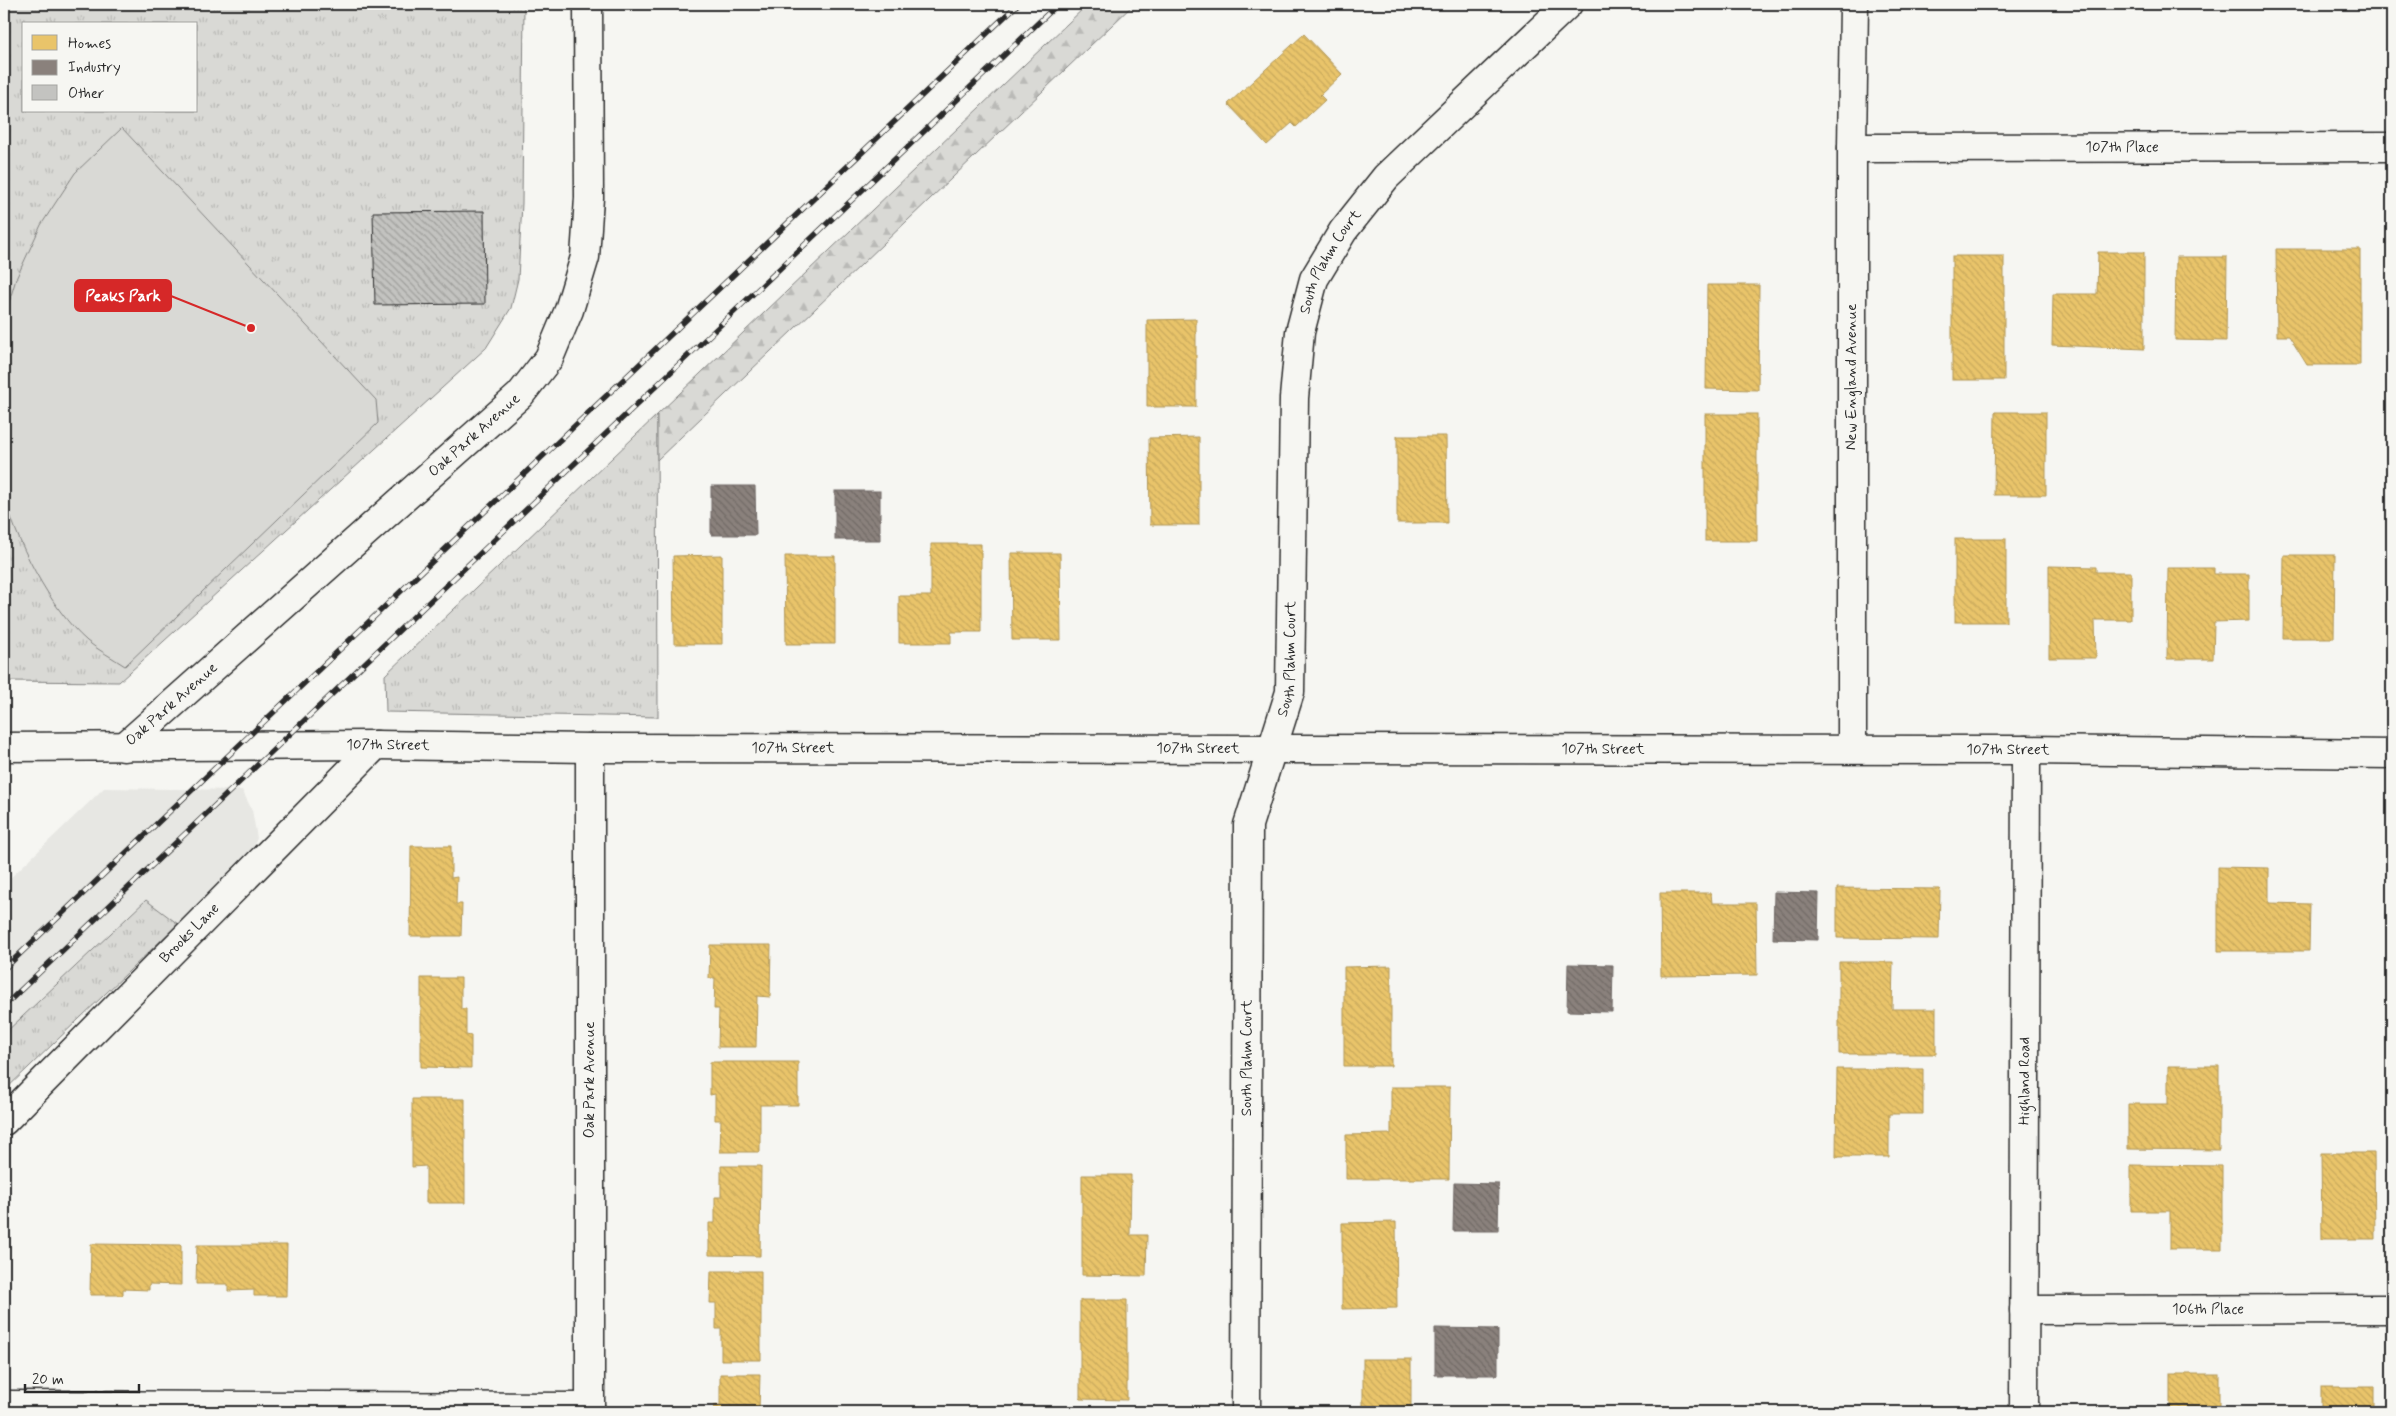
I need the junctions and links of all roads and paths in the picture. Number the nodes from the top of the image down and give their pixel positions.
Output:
1 (588, 4) edge
2 (1568, 4) edge
3 (1854, 4) edge
4 (2392, 147) edge
5 (1852, 148) junction
6 (376, 745) junction
7 (4, 747) edge
8 (124, 747) junction
9 (590, 748) junction
10 (1273, 749) junction
11 (1852, 750) junction
12 (2026, 750) junction
13 (2392, 754) edge
14 (4, 1121) edge
15 (2392, 1309) edge
16 (2024, 1310) junction
17 (4, 1405) edge
18 (590, 1410) edge
19 (1246, 1412) edge
20 (2024, 1412) edge

1 - 8 street, Oak Park Avenue
2 - 10 street, South Plahm Court
3 - 5 street, New England Avenue
4 - 5 street, 107th Place
5 - 11 street, New England Avenue
6 - 8 street, 107th Street
6 - 9 street, 107th Street
6 - 14 street, Brooks Lane
7 - 8 street, 107th Street
9 - 10 street, 107th Street
9 - 18 street, Oak Park Avenue
10 - 11 street, 107th Street
10 - 19 street, South Plahm Court
11 - 12 street, 107th Street
12 - 13 street, 107th Street
12 - 16 street, Highland Road
15 - 16 street, 106th Place
16 - 20 street, Highland Road
17 - 18 street

